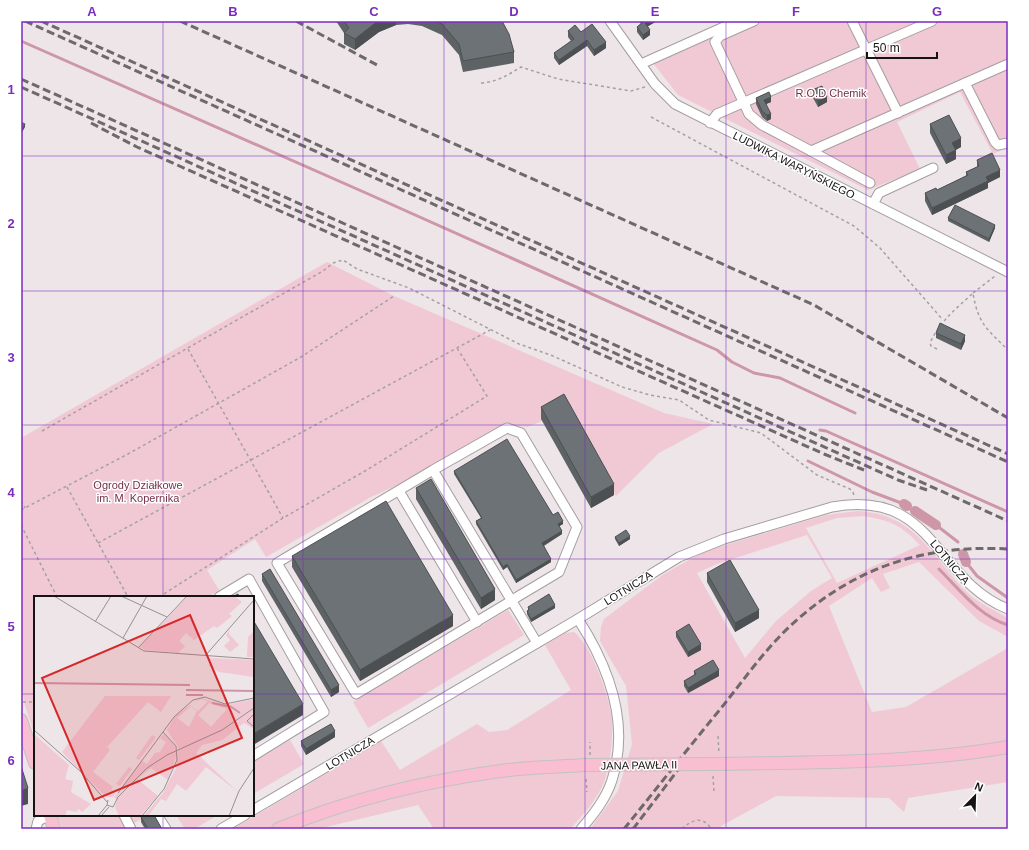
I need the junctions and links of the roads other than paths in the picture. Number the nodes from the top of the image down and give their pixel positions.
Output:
1 (610, 21) edge
2 (737, 21) edge
3 (754, 21) edge
4 (852, 21) edge
5 (932, 21) edge
6 (867, 49) junction
7 (641, 64) junction
8 (1008, 64) edge
9 (965, 83) junction
10 (744, 102) junction
11 (898, 113) junction
12 (710, 124) junction
13 (1008, 143) edge
14 (811, 151) junction
15 (933, 168) dead end
16 (870, 183) dead end
17 (873, 204) junction
18 (1004, 270) edge
19 (433, 470) junction
20 (399, 491) junction
21 (221, 596) edge
22 (512, 601) junction
23 (1008, 609) edge
24 (578, 619) junction
25 (477, 622) junction
26 (537, 643) junction
27 (21, 720) edge
28 (1008, 747) edge
29 (254, 755) edge
30 (34, 759) edge
31 (254, 809) edge
32 (48, 816) edge
33 (50, 816) edge
34 (124, 816) edge
35 (159, 816) edge
36 (243, 816) edge
37 (36, 829) edge
38 (54, 829) edge
39 (131, 829) edge
40 (166, 829) edge
41 (221, 829) edge
42 (278, 829) edge
43 (581, 829) edge

1 - 7 street, LUDWIKA WARYŃSKIEGO
2 - 7 street
3 - 10 street
4 - 6 street
5 - 6 street
6 - 10 street
6 - 11 street
7 - 12 street, LUDWIKA WARYŃSKIEGO
8 - 9 street
9 - 11 street
9 - 13 street
10 - 12 street
10 - 14 street
11 - 14 street
12 - 17 street, LUDWIKA WARYŃSKIEGO
14 - 16 street
15 - 17 street
17 - 18 street, LUDWIKA WARYŃSKIEGO
19 - 20 street
19 - 22 street
19 - 22 street
20 - 25 street
20 - 25 street
21 - 29 street
22 - 25 street
22 - 26 street
23 - 24 street, LOTNICZA
24 - 26 street, LOTNICZA
24 - 43 street
26 - 31 street, LOTNICZA
27 - 30 main road
28 - 42 main road, JANA PAWŁA II, bridge
32 - 37 street
33 - 38 main road
34 - 39 street
35 - 40 street
36 - 41 street

